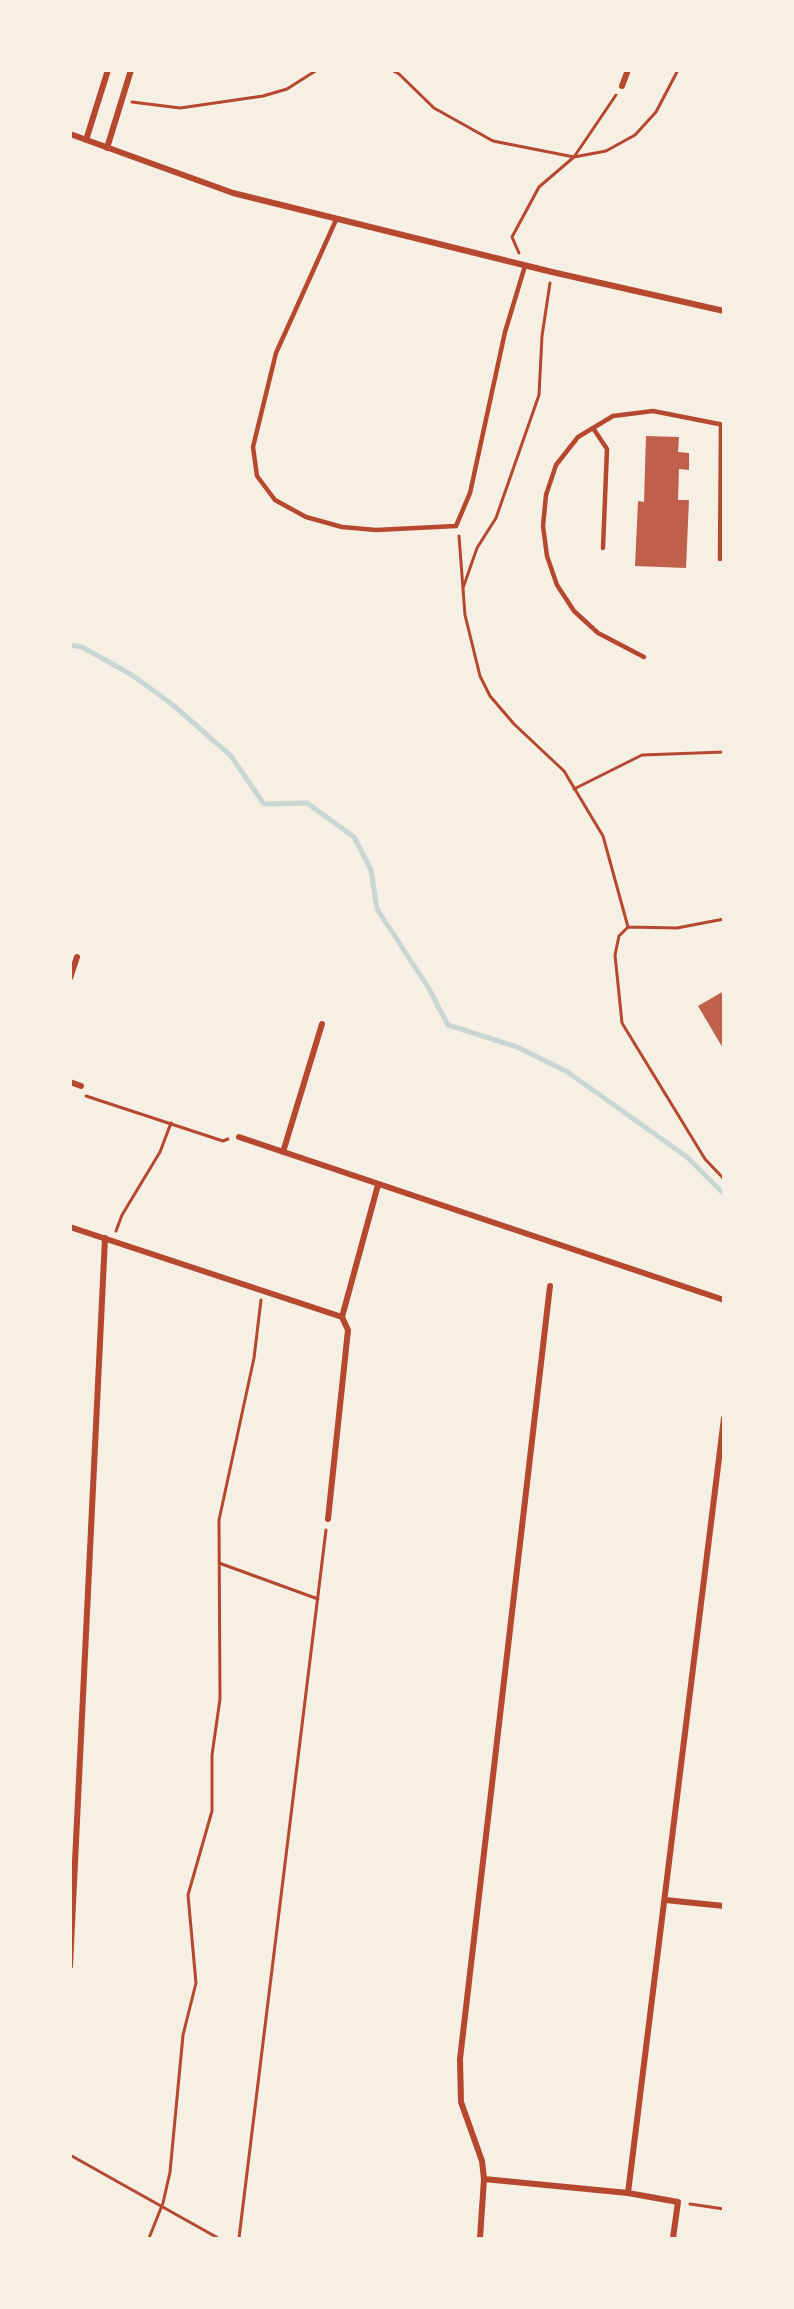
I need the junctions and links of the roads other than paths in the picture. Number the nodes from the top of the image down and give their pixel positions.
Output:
1 (108, 70) edge
2 (131, 70) edge
3 (628, 70) edge
4 (622, 86) road end
5 (70, 134) edge
6 (86, 140) junction
7 (107, 148) junction
8 (336, 220) junction
9 (525, 266) junction
10 (723, 311) edge
11 (722, 425) edge
12 (593, 428) junction
13 (603, 548) dead end
14 (720, 559) dead end
15 (644, 657) dead end
16 (77, 957) dead end
17 (70, 978) edge
18 (322, 1024) dead end
19 (70, 1082) edge
20 (81, 1086) road end
21 (239, 1137) road end
22 (283, 1152) junction
23 (378, 1185) junction
24 (70, 1227) edge
25 (105, 1238) junction
26 (550, 1286) dead end
27 (722, 1298) edge
28 (342, 1317) junction
29 (723, 1418) edge
30 (328, 1519) road end
31 (665, 1900) junction
32 (723, 1906) edge
33 (70, 1966) edge
34 (484, 2179) junction
35 (628, 2193) junction
36 (480, 2238) edge
37 (673, 2238) edge

1 - 6 street
2 - 7 street
3 - 4 street
5 - 6 street
6 - 7 street
7 - 8 street
8 - 9 street
8 - 9 lane
9 - 10 street
11 - 12 lane
11 - 14 lane
12 - 13 lane
12 - 15 lane
16 - 17 street
18 - 22 street
19 - 20 street
21 - 22 street
22 - 23 street
23 - 27 street
23 - 28 street
24 - 25 street
25 - 28 street
25 - 33 street
26 - 34 street
28 - 30 street
29 - 31 street
31 - 32 street
31 - 35 street
34 - 35 street
34 - 36 street
35 - 37 street

